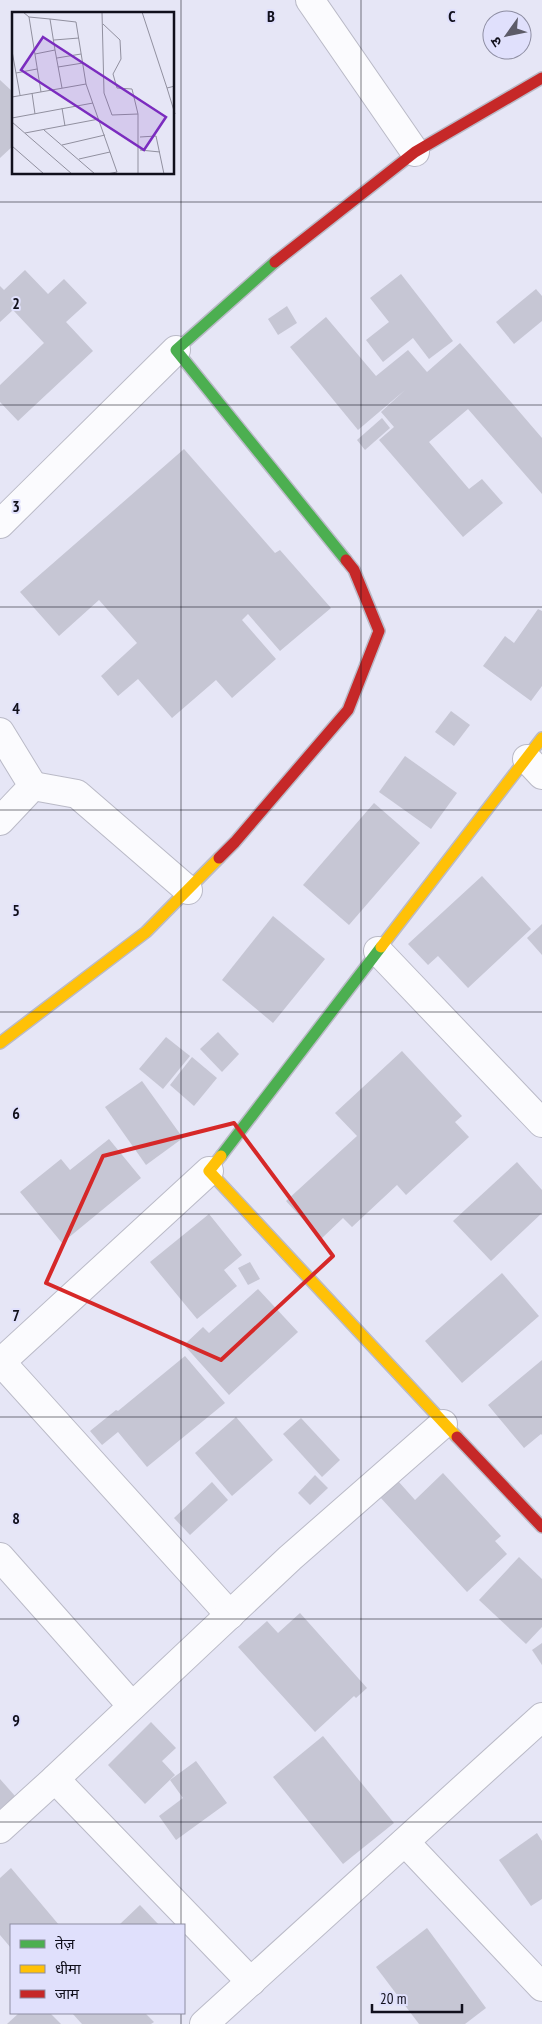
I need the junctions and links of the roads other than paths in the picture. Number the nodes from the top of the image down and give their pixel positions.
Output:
1 (310, 0) edge
2 (542, 78) edge
3 (415, 152) junction
4 (176, 350) junction
5 (0, 524) edge
6 (0, 732) edge
7 (537, 757) edge
8 (33, 786) junction
9 (0, 821) edge
10 (188, 890) junction
11 (378, 951) junction
12 (0, 1043) edge
13 (542, 1123) edge
14 (209, 1171) junction
15 (1, 1362) edge
16 (443, 1424) junction
17 (542, 1527) edge
18 (0, 1557) edge
19 (230, 1615) junction
20 (132, 1706) junction
21 (542, 1717) edge
22 (55, 1778) junction
23 (0, 1829) edge
24 (405, 1842) junction
25 (251, 1982) junction
26 (542, 1987) edge
27 (204, 2024) edge

1 - 3 street
2 - 3 street
3 - 4 street
4 - 5 street
4 - 10 street
6 - 8 street
7 - 11 street
8 - 9 street
8 - 10 street
10 - 12 street
11 - 13 street
11 - 14 street
14 - 15 street
14 - 16 street
15 - 19 street
16 - 17 street
16 - 19 street
18 - 20 street
19 - 20 street
20 - 22 street
21 - 24 street
22 - 23 street
22 - 25 street
24 - 25 street
24 - 26 street
25 - 27 street

